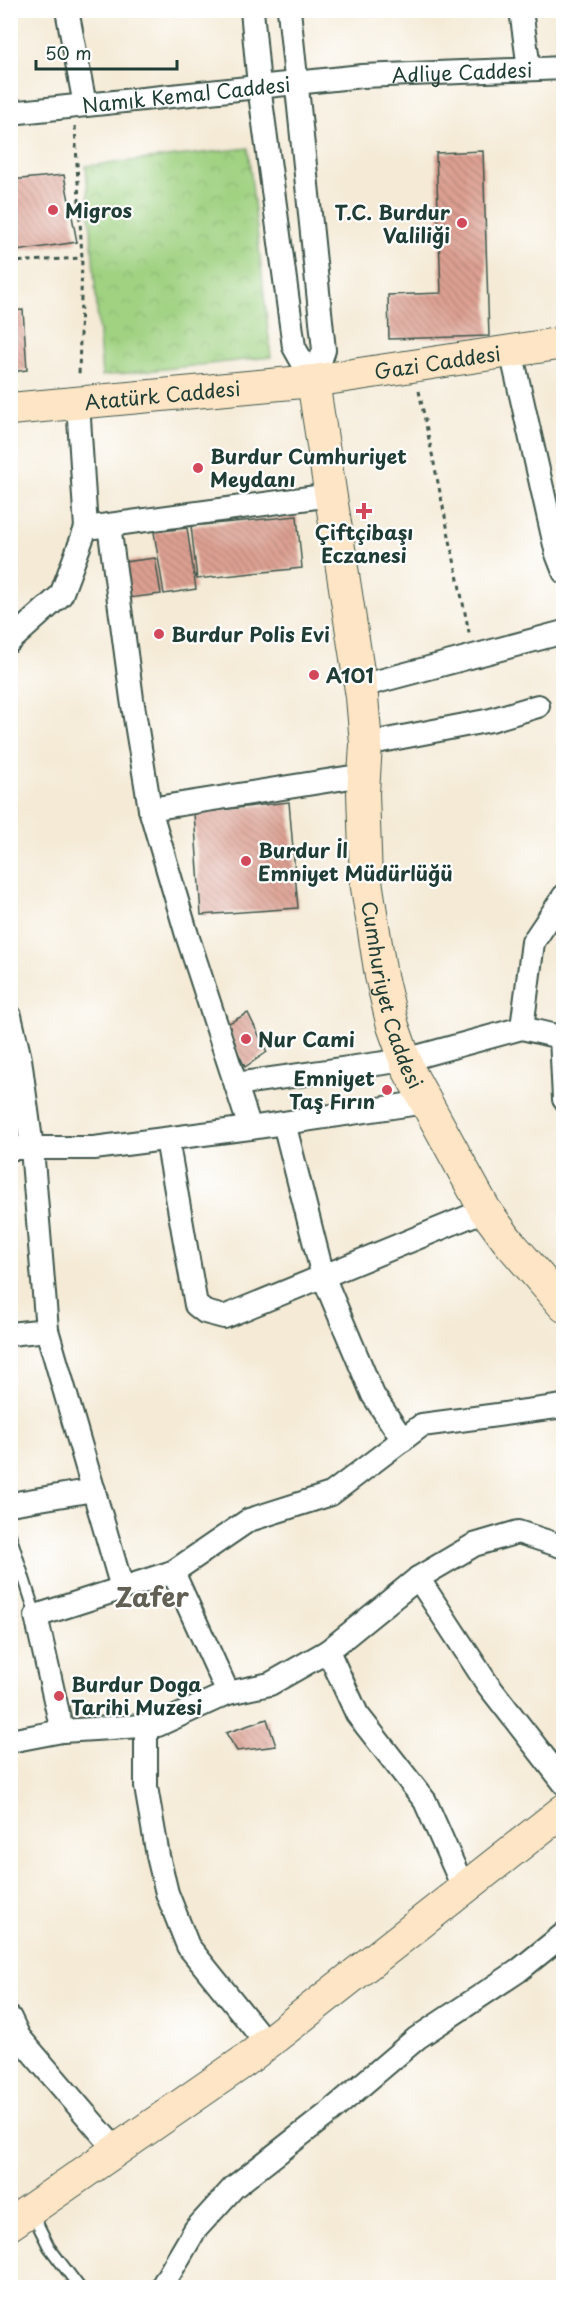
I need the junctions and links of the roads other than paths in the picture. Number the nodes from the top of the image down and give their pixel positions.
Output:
1 (67, 10) edge
2 (252, 10) edge
3 (289, 10) edge
4 (521, 10) edge
5 (564, 68) edge
6 (529, 69) junction
7 (362, 76) joint
8 (297, 83) junction
9 (260, 86) junction
10 (79, 106) junction
11 (10, 113) edge
12 (564, 343) edge
13 (511, 351) junction
14 (314, 381) junction
15 (78, 403) junction
16 (10, 409) edge
17 (331, 495) junction
18 (97, 526) junction
19 (564, 572) edge
20 (564, 632) edge
21 (10, 641) edge
22 (361, 686) junction
23 (538, 706) dead end
24 (366, 744) junction
25 (364, 775) junction
26 (150, 809) junction
27 (564, 896) edge
28 (10, 1016) edge
29 (522, 1028) junction
30 (562, 1037) edge
31 (405, 1060) junction
32 (236, 1084) junction
33 (564, 1098) edge
34 (426, 1102) junction
35 (284, 1123) junction
36 (250, 1128) junction
37 (167, 1139) junction
38 (21, 1148) edge
39 (486, 1210) junction
40 (323, 1276) junction
41 (563, 1305) edge
42 (47, 1330) junction
43 (10, 1335) edge
44 (564, 1406) edge
45 (403, 1440) junction
46 (94, 1490) junction
47 (10, 1504) edge
48 (10, 1534) edge
49 (564, 1547) edge
50 (173, 1572) junction
51 (418, 1578) junction
52 (122, 1588) junction
53 (36, 1616) junction
54 (328, 1651) junction
55 (228, 1693) junction
56 (146, 1725) junction
57 (62, 1731) junction
58 (10, 1741) edge
59 (564, 1783) edge
60 (564, 1810) edge
61 (463, 1887) junction
62 (564, 1934) edge
63 (10, 2018) edge
64 (267, 2044) junction
65 (116, 2150) junction
66 (21, 2217) edge
67 (80, 2288) edge
68 (161, 2288) edge

1 - 10 street
2 - 9 street
3 - 8 street
4 - 6 street
5 - 6 street, Adliye Caddesi
6 - 7 street, Adliye Caddesi
7 - 8 street, Namık Kemal Caddesi
8 - 9 street, Namık Kemal Caddesi
8 - 14 street
9 - 10 street, Namık Kemal Caddesi
9 - 14 street
10 - 11 street, Namık Kemal Caddesi
12 - 13 main road, Gazi Caddesi
13 - 14 main road, Gazi Caddesi
13 - 19 street
14 - 15 main road, Atatürk Caddesi
14 - 17 main road, Cumhuriyet Caddesi
15 - 16 main road, Atatürk Caddesi
15 - 18 street
17 - 18 street
17 - 22 main road, Cumhuriyet Caddesi
18 - 21 street
18 - 26 street
20 - 22 street
22 - 24 main road, Cumhuriyet Caddesi
23 - 24 street
24 - 25 main road, Cumhuriyet Caddesi
25 - 26 street
25 - 31 main road, Cumhuriyet Caddesi
26 - 32 street
27 - 29 street
28 - 38 street
29 - 30 street
29 - 31 street
30 - 33 street
31 - 32 street
31 - 34 main road, Cumhuriyet Caddesi
32 - 36 street
34 - 35 street
34 - 39 main road, Cumhuriyet Caddesi
35 - 36 street
35 - 40 street
36 - 37 street
37 - 38 street
37 - 40 street
38 - 42 street
39 - 40 street
39 - 41 main road, Cumhuriyet Caddesi
40 - 45 street
42 - 43 street
42 - 46 street
44 - 45 street
45 - 50 street
46 - 47 street
46 - 52 street
48 - 53 lane
49 - 51 street
50 - 52 street
50 - 55 street
51 - 54 street
51 - 59 street
52 - 53 street
53 - 57 street
54 - 55 street
54 - 61 street
55 - 56 street
56 - 57 street
56 - 64 street
57 - 58 street
60 - 61 main road
61 - 64 main road
62 - 68 street
63 - 65 street
64 - 65 main road
65 - 66 main road
66 - 67 lane

